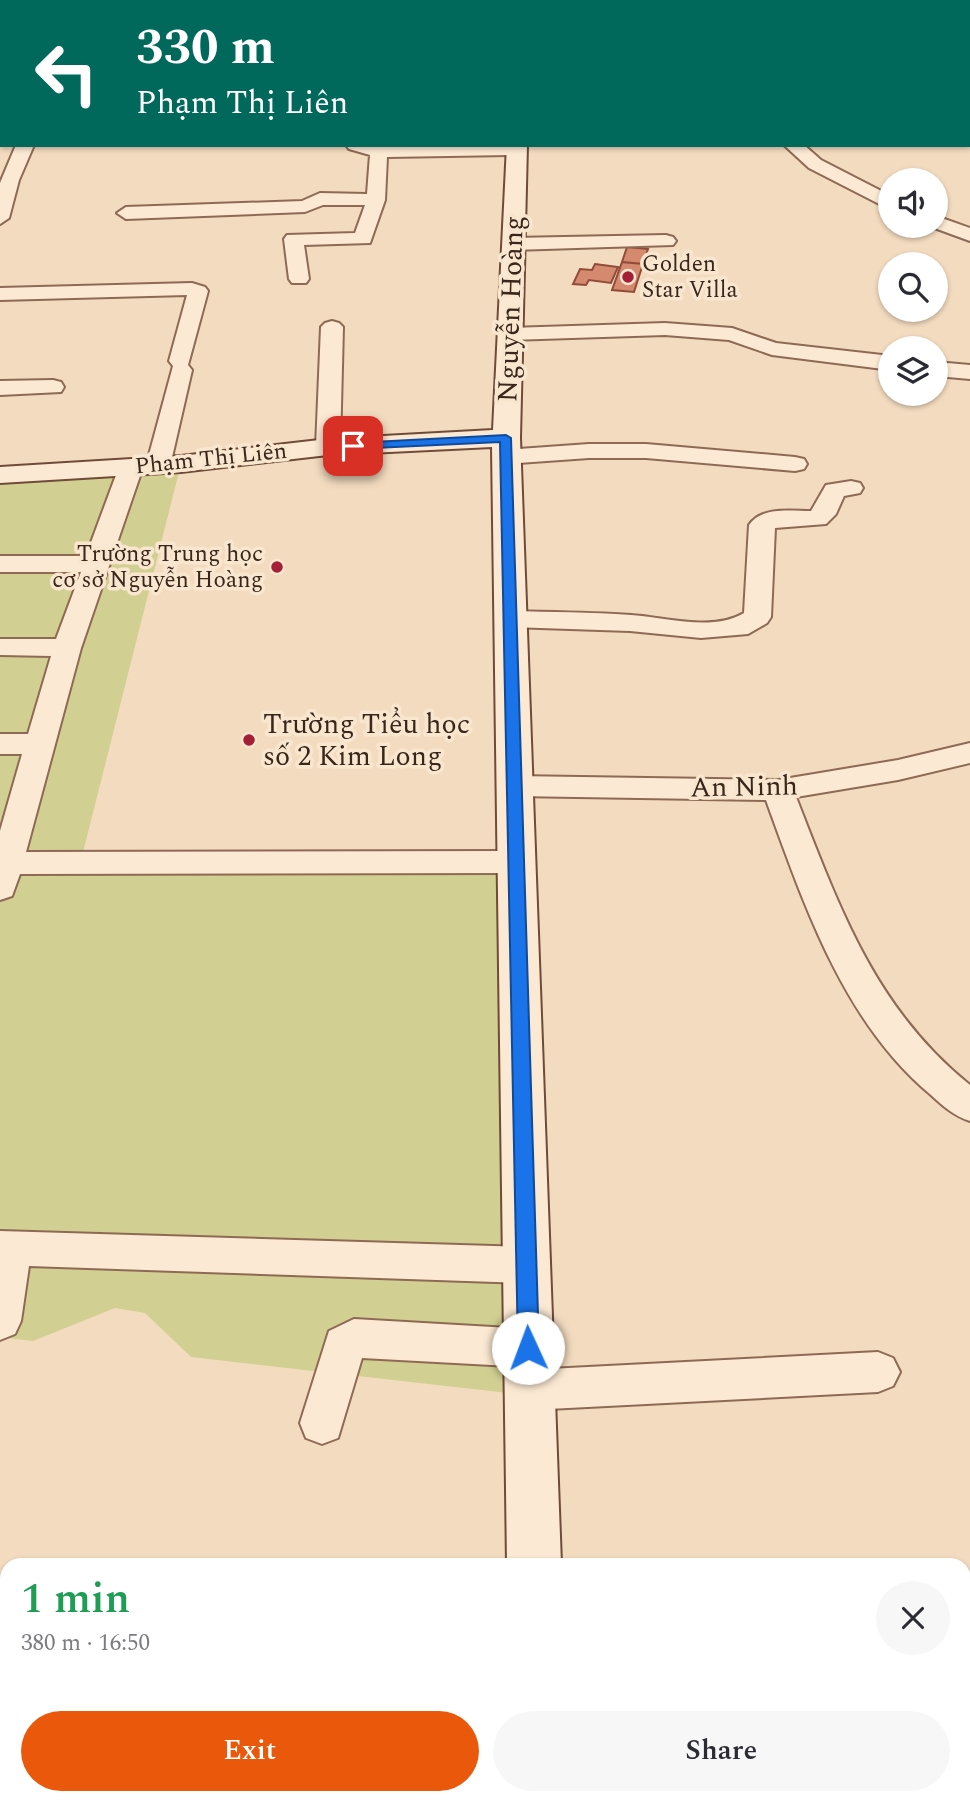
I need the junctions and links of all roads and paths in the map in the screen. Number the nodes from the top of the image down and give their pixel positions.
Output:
1 (15, 0) edge
2 (31, 0) edge
3 (24, 147) edge
4 (362, 147) edge
5 (795, 147) edge
6 (517, 148) edge
7 (379, 152) junction
8 (5, 180) edge
9 (878, 197) edge
10 (376, 200) junction
11 (126, 213) dead end
12 (0, 218) edge
13 (948, 226) edge
14 (970, 234) edge
15 (666, 241) dead end
16 (513, 244) junction
17 (299, 279) dead end
18 (0, 294) edge
19 (332, 327) dead end
20 (510, 334) junction
21 (878, 361) edge
22 (948, 370) edge
23 (970, 372) edge
24 (52, 387) dead end
25 (0, 388) edge
26 (328, 447) junction
27 (506, 448) junction
28 (794, 464) dead end
29 (145, 466) junction
30 (0, 475) edge
31 (851, 488) dead end
32 (0, 564) edge
33 (96, 564) junction
34 (510, 619) junction
35 (0, 647) edge
36 (66, 648) junction
37 (0, 744) edge
38 (39, 744) junction
39 (970, 752) edge
40 (514, 786) junction
41 (778, 790) junction
42 (516, 862) junction
43 (3, 872) edge
44 (970, 1106) edge
45 (6, 1248) edge
46 (526, 1265) junction
47 (0, 1321) edge
48 (528, 1348) junction
49 (878, 1372) dead end
50 (529, 1390) junction
51 (322, 1423) dead end
52 (534, 1558) edge

1 - 2 street
3 - 8 street
4 - 7 street
5 - 9 street
6 - 7 street
6 - 16 street, Nguyễn Hoàng
7 - 10 street
8 - 12 street
10 - 11 street
10 - 17 street
13 - 14 street
15 - 16 street
16 - 20 street, Nguyễn Hoàng
18 - 29 street
19 - 26 street
20 - 21 street
20 - 27 street, Nguyễn Hoàng
22 - 23 street
24 - 25 street
26 - 27 street, Phạm Thị Liên
26 - 29 street, Phạm Thị Liên
27 - 28 street
27 - 34 street, Nguyễn Hoàng
29 - 30 street, Phạm Thị Liên
29 - 33 street
31 - 34 street
32 - 33 street
33 - 36 street
34 - 40 street, Nguyễn Hoàng
35 - 36 street
36 - 38 street
37 - 38 street
38 - 43 street
39 - 41 street, An Ninh
40 - 41 street, An Ninh
40 - 42 street, Nguyễn Hoàng
41 - 44 street
42 - 43 street
42 - 46 street, Nguyễn Hoàng
45 - 46 street
45 - 47 street
46 - 48 street, Nguyễn Hoàng
48 - 50 street, Nguyễn Hoàng
48 - 51 street
49 - 50 street
50 - 52 street, Nguyễn Hoàng

